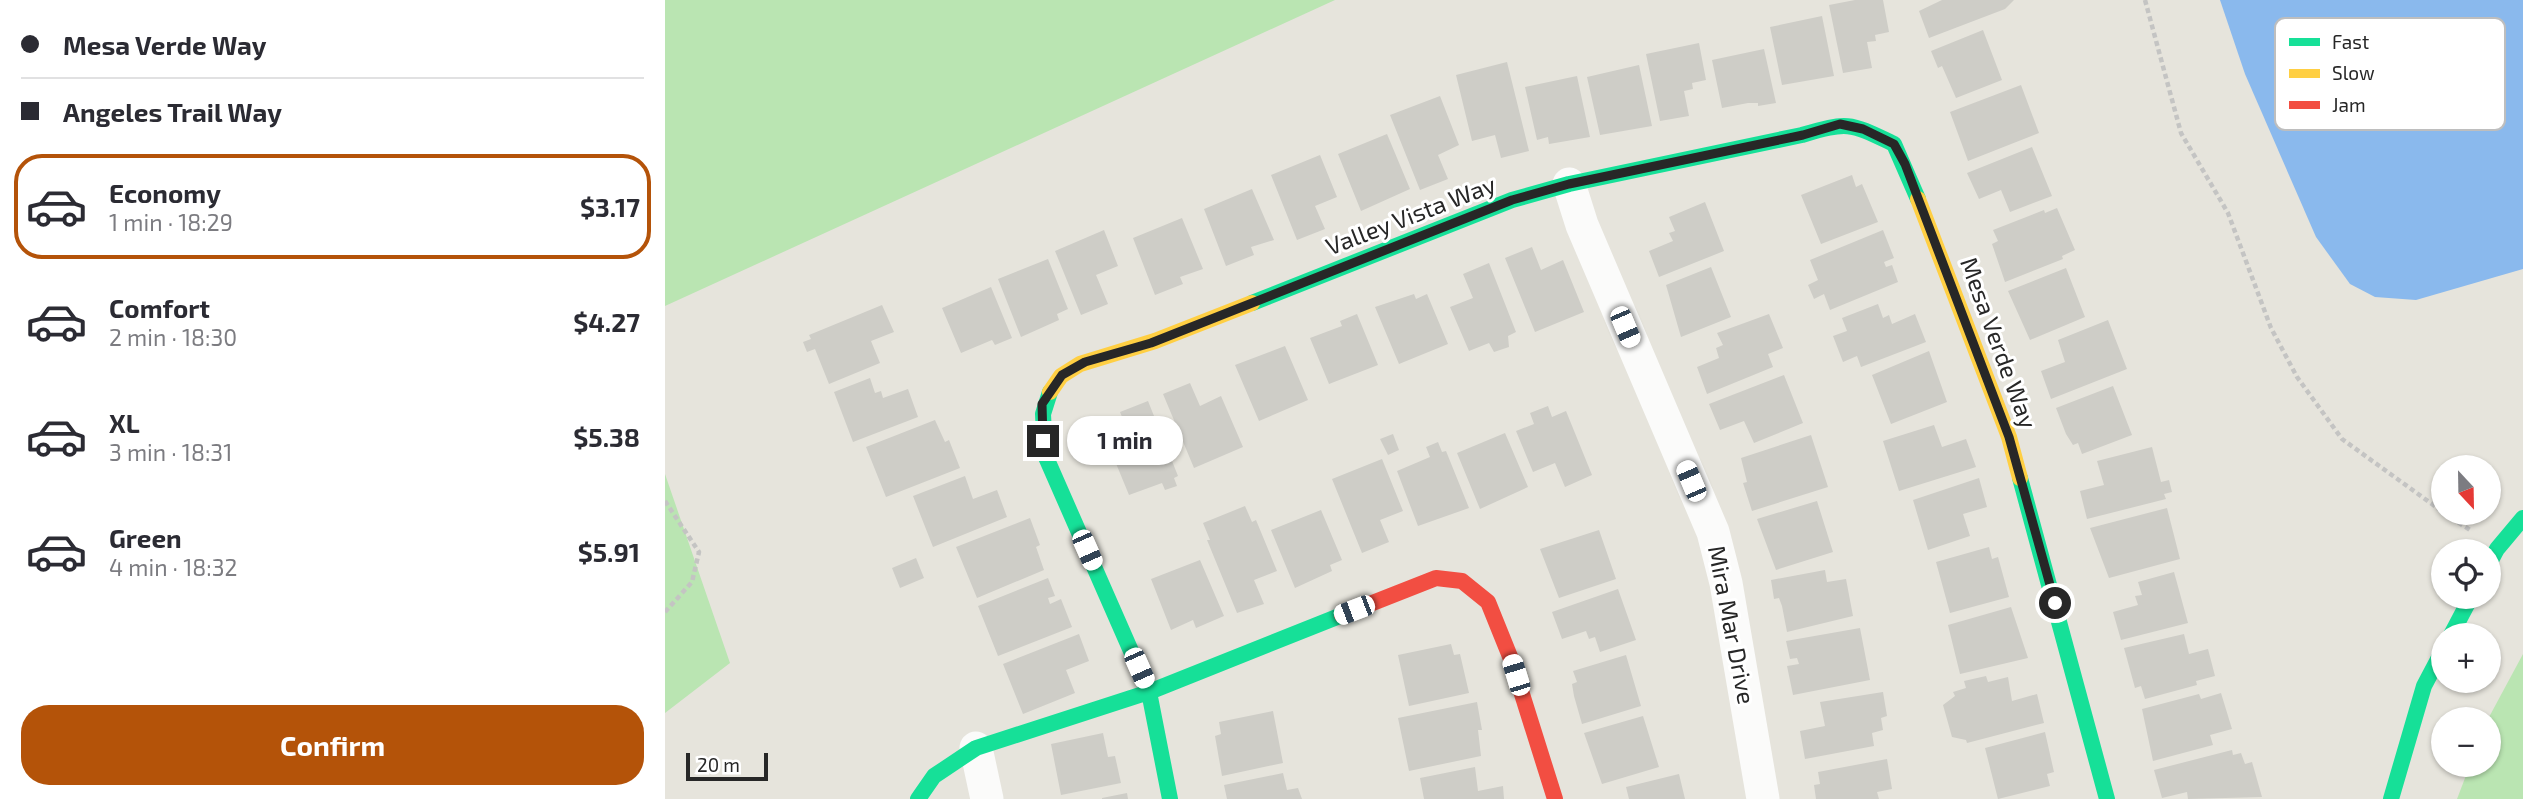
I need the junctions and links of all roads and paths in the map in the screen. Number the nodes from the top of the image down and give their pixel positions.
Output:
1 (2145, 0) edge
2 (1863, 129) joint
3 (1569, 184) junction
4 (665, 501) edge
5 (2431, 503) edge
6 (2523, 519) edge
7 (2501, 544) edge
8 (665, 612) edge
9 (2431, 673) edge
10 (1149, 692) junction
11 (976, 748) junction
12 (918, 799) edge
13 (987, 799) edge
14 (1170, 799) edge
15 (1555, 799) edge
16 (1763, 799) edge
17 (2107, 799) edge
18 (2391, 799) edge

1 - 5 path
2 - 3 street, Valley Vista Way
2 - 17 street, Mesa Verde Way
3 - 10 street, Valley Vista Way
3 - 16 street, Mira Mar Drive
4 - 8 path
6 - 7 street
9 - 18 street
10 - 11 street
10 - 14 street
10 - 15 street
11 - 12 street
11 - 13 street

